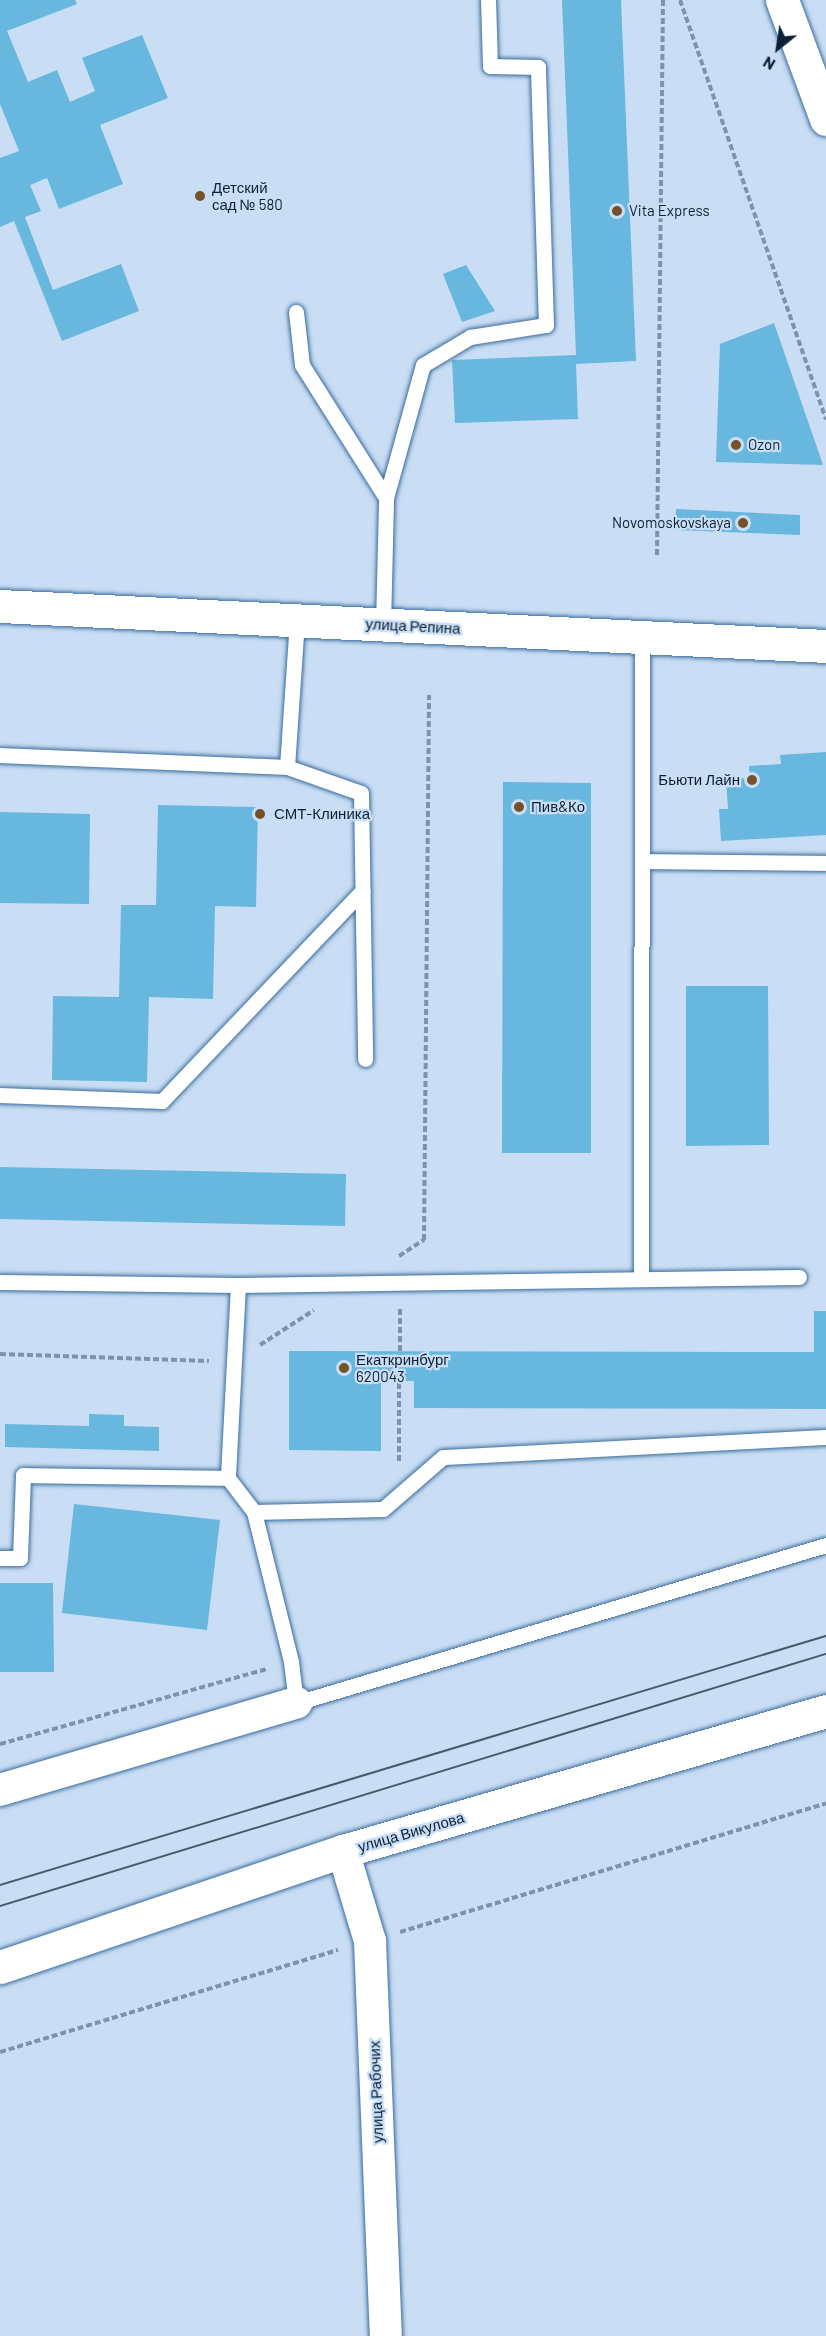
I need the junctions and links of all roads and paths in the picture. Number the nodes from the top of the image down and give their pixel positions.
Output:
1 (488, 0) edge
2 (663, 0) edge
3 (681, 0) edge
4 (782, 0) edge
5 (826, 119) edge
6 (296, 312) dead end
7 (826, 419) edge
8 (386, 498) junction
9 (657, 555) dead end
10 (0, 606) edge
11 (297, 621) junction
12 (383, 624) junction
13 (642, 636) junction
14 (826, 646) edge
15 (429, 695) dead end
16 (0, 755) edge
17 (287, 767) junction
18 (642, 861) junction
19 (826, 863) edge
20 (363, 890) junction
21 (366, 1059) dead end
22 (0, 1095) edge
23 (799, 1276) dead end
24 (641, 1279) junction
25 (0, 1282) edge
26 (357, 1283) junction
27 (400, 1283) junction
28 (238, 1285) junction
29 (400, 1351) dead end
30 (0, 1354) edge
31 (234, 1362) junction
32 (399, 1381) dead end
33 (826, 1437) edge
34 (228, 1478) junction
35 (399, 1496) junction
36 (254, 1512) junction
37 (826, 1545) edge
38 (0, 1558) edge
39 (291, 1662) junction
40 (296, 1703) junction
41 (826, 1711) edge
42 (0, 1744) edge
43 (0, 1790) edge
44 (826, 1803) edge
45 (343, 1851) junction
46 (370, 1941) junction
47 (0, 1967) edge
48 (0, 2052) edge
49 (386, 2336) edge

1 - 8 lane
2 - 9 path
3 - 7 path
4 - 5 street
6 - 8 lane
8 - 12 lane
10 - 11 street, улица Репина
11 - 12 street, улица Репина
11 - 17 lane
12 - 13 street, улица Репина
13 - 14 street, улица Репина
13 - 18 lane
15 - 26 path
16 - 17 lane
17 - 20 lane
18 - 19 lane
18 - 24 lane
20 - 21 lane
20 - 22 lane
23 - 24 lane
24 - 27 lane
25 - 28 lane
26 - 27 lane
26 - 28 lane
26 - 31 path
27 - 29 path
28 - 31 lane
30 - 31 path
31 - 34 lane
32 - 35 path
33 - 35 lane
34 - 36 lane
34 - 38 lane
35 - 36 lane
36 - 39 lane
37 - 40 lane
39 - 40 lane
39 - 42 path
40 - 43 street
41 - 45 street, улица Викулова
44 - 46 path
45 - 46 street, улица Рабочих
45 - 47 street, улица Викулова
46 - 48 path
46 - 49 street, улица Рабочих

